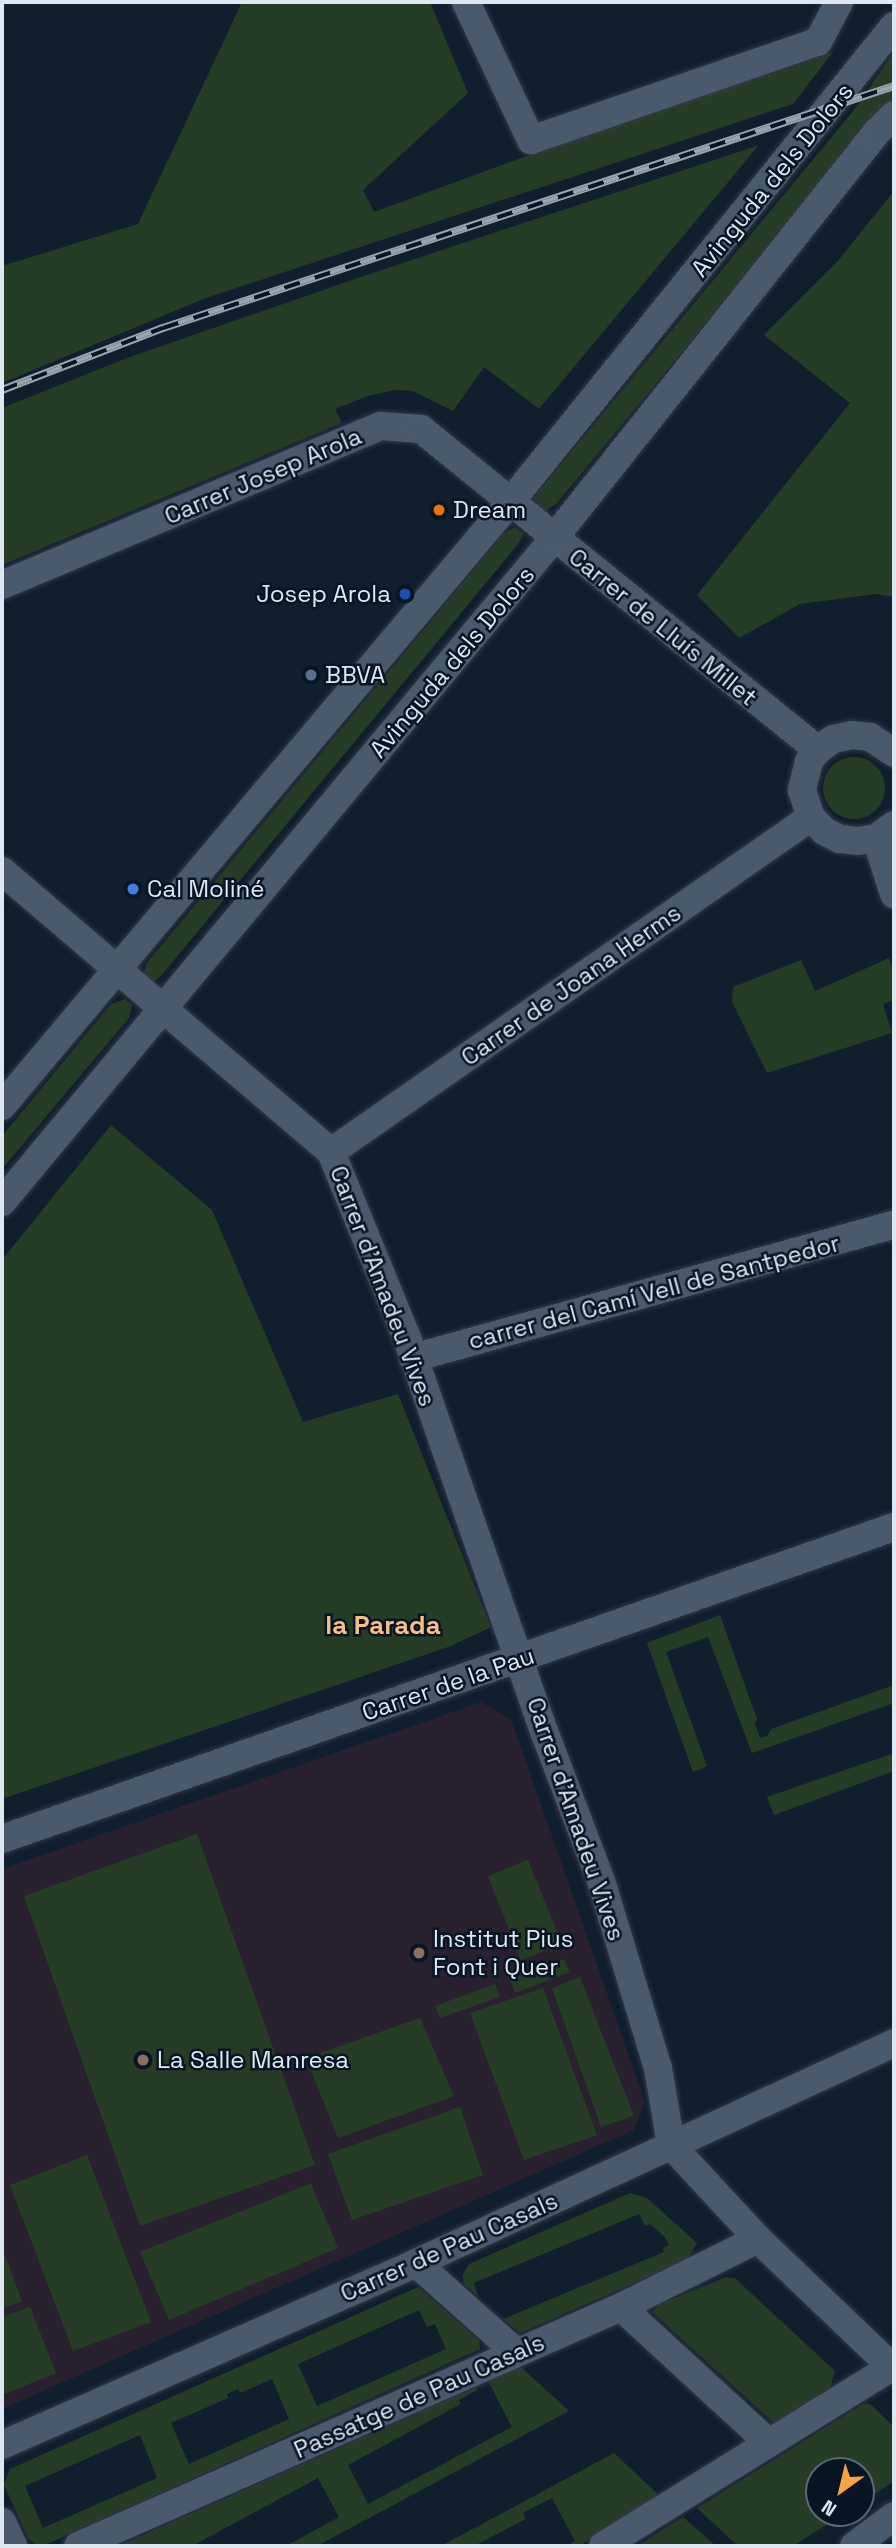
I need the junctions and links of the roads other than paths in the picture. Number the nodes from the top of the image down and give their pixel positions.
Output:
1 (466, 2) edge
2 (839, 2) edge
3 (894, 26) edge
4 (894, 115) edge
5 (511, 501) junction
6 (554, 538) junction
7 (2, 585) edge
8 (818, 750) junction
9 (894, 753) edge
10 (811, 817) junction
11 (885, 831) edge
12 (2, 871) edge
13 (894, 894) edge
14 (118, 969) junction
15 (166, 1009) junction
16 (2, 1106) edge
17 (331, 1152) junction
18 (2, 1202) edge
19 (894, 1225) edge
20 (414, 1359) junction
21 (894, 1527) edge
22 (521, 1660) junction
23 (2, 1839) edge
24 (894, 2043) edge
25 (671, 2145) junction
26 (758, 2239) junction
27 (416, 2263) junction
28 (621, 2307) junction
29 (516, 2352) junction
30 (893, 2368) edge
31 (768, 2442) junction
32 (2, 2445) edge
33 (894, 2516) edge
34 (2, 2522) edge
35 (13, 2546) edge
36 (78, 2546) edge
37 (603, 2546) edge
38 (854, 2546) edge

1 - 2 street
3 - 5 street, Avinguda dels Dolors
4 - 6 street, Avinguda dels Dolors
5 - 6 street, Carrer de Lluís Millet
5 - 7 street, Carrer Josep Arola
5 - 14 street, Avinguda dels Dolors
6 - 8 street, Carrer de Lluís Millet
6 - 15 street, Avinguda dels Dolors
8 - 9 street
8 - 10 street
10 - 11 street
10 - 17 street, Carrer de Joana Herms
11 - 13 street
12 - 14 street, Carrer d'Amadeu Vives
14 - 15 street, Carrer d'Amadeu Vives
14 - 16 street, Avinguda dels Dolors
15 - 17 street, Carrer d'Amadeu Vives
15 - 18 street, Avinguda dels Dolors
17 - 20 street, Carrer d'Amadeu Vives
19 - 20 street, carrer del Camí Vell de Santpedor
20 - 22 street, Carrer d'Amadeu Vives
21 - 22 street, Carrer de la Pau
22 - 23 street, Carrer de la Pau
22 - 25 street, Carrer d'Amadeu Vives
24 - 25 street, Carrer de Pau Casals
25 - 26 street
25 - 27 street, Carrer de Pau Casals
26 - 28 street, Passatge de Pau Casals
26 - 30 street
27 - 29 street
27 - 32 street, Carrer de Pau Casals
28 - 29 street, Passatge de Pau Casals
28 - 31 street
29 - 36 street, Passatge de Pau Casals
30 - 31 street
31 - 37 street
33 - 38 street
34 - 35 street

